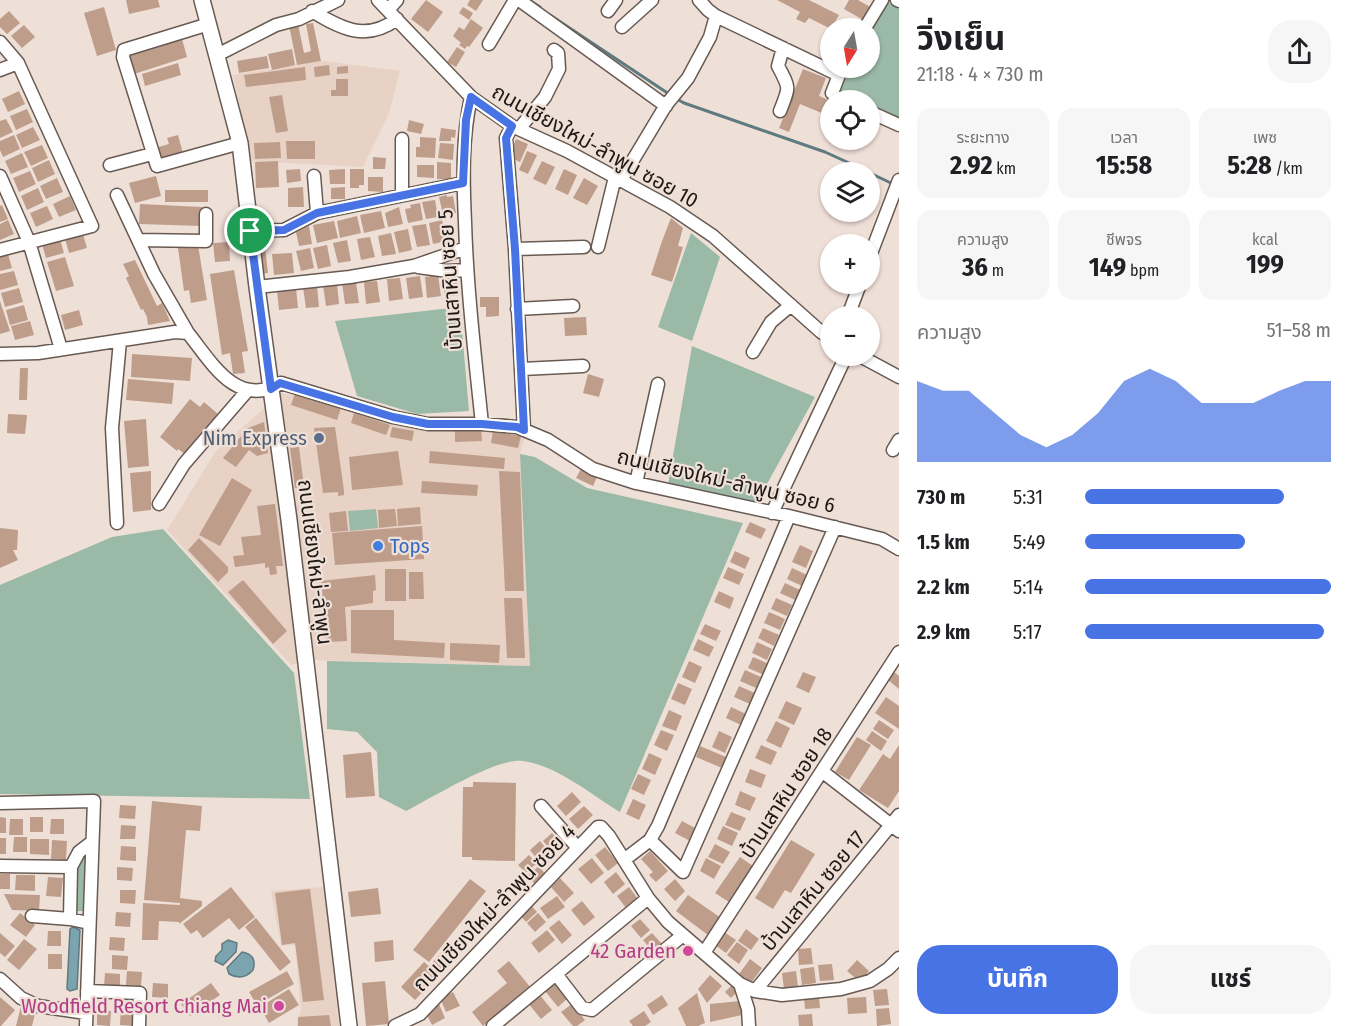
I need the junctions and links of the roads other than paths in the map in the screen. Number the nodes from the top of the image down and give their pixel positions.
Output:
1 (202, 0) edge
2 (338, 0) edge
3 (378, 0) edge
4 (397, 0) edge
5 (517, 0) edge
6 (616, 0) edge
7 (652, 0) edge
8 (699, 0) edge
9 (879, 1) edge
10 (608, 11) dead end
11 (312, 12) junction
12 (393, 15) junction
13 (716, 16) junction
14 (870, 18) edge
15 (208, 24) junction
16 (622, 27) dead end
17 (0, 42) edge
18 (489, 44) dead end
19 (783, 48) junction
20 (554, 50) dead end
21 (218, 55) junction
22 (18, 63) junction
23 (820, 63) edge
24 (0, 70) edge
25 (471, 97) junction
26 (666, 106) junction
27 (780, 111) dead end
28 (880, 116) edge
29 (899, 125) edge
30 (516, 128) junction
31 (402, 139) dead end
32 (240, 143) junction
33 (152, 154) junction
34 (110, 165) dead end
35 (0, 176) edge
36 (314, 176) dead end
37 (618, 179) junction
38 (463, 183) junction
39 (897, 188) edge
40 (402, 194) junction
41 (117, 195) dead end
42 (317, 213) junction
43 (206, 214) dead end
44 (250, 231) junction
45 (879, 234) edge
46 (138, 240) junction
47 (29, 242) junction
48 (598, 246) dead end
49 (466, 248) junction
50 (584, 248) dead end
51 (515, 249) junction
52 (0, 250) edge
53 (414, 266) junction
54 (467, 270) junction
55 (257, 287) junction
56 (791, 305) junction
57 (573, 306) dead end
58 (517, 309) junction
59 (820, 331) edge
60 (188, 333) junction
61 (120, 341) junction
62 (61, 349) junction
63 (753, 352) dead end
64 (0, 354) edge
65 (583, 366) dead end
66 (841, 366) edge
67 (878, 366) edge
68 (522, 369) junction
69 (899, 378) edge
70 (658, 384) dead end
71 (271, 389) junction
72 (248, 392) junction
73 (482, 424) junction
74 (524, 430) junction
75 (636, 483) junction
76 (159, 504) dead end
77 (772, 513) junction
78 (789, 516) junction
79 (117, 523) dead end
80 (835, 527) junction
81 (899, 549) edge
82 (899, 652) edge
83 (823, 772) junction
84 (0, 803) edge
85 (540, 806) dead end
86 (897, 824) edge
87 (650, 840) junction
88 (92, 842) junction
89 (578, 849) junction
90 (624, 860) junction
91 (0, 866) edge
92 (71, 867) junction
93 (648, 898) junction
94 (32, 916) dead end
95 (70, 919) junction
96 (89, 923) junction
97 (683, 935) junction
98 (704, 953) junction
99 (898, 965) edge
100 (556, 974) junction
101 (0, 979) edge
102 (740, 984) junction
103 (87, 991) junction
104 (755, 991) junction
105 (86, 1013) junction
106 (420, 1014) junction
107 (86, 1026) edge
108 (139, 1026) edge
109 (349, 1026) edge
110 (394, 1026) edge
111 (425, 1026) edge
112 (493, 1026) edge
113 (749, 1026) edge

1 - 15 main road, ถนนเชียงใหม่-ลำพูน
2 - 11 street
3 - 12 street, ถนนเชียงใหม่-ลำพูน ซอย 10
4 - 12 street
5 - 18 street
5 - 26 street
6 - 10 street
7 - 16 street
8 - 13 street
9 - 14 street
11 - 12 street
11 - 21 street
12 - 25 street, ถนนเชียงใหม่-ลำพูน ซอย 10
13 - 19 street
13 - 26 street
15 - 21 main road, ถนนเชียงใหม่-ลำพูน
15 - 33 street
17 - 22 street
19 - 23 street
19 - 27 street
20 - 30 street
21 - 32 main road, ถนนเชียงใหม่-ลำพูน
22 - 24 street
22 - 47 street
25 - 30 street, ถนนเชียงใหม่-ลำพูน ซอย 10
25 - 38 street, บ้านเสาหิน ซอย 5
26 - 37 street
28 - 29 street
30 - 37 street, ถนนเชียงใหม่-ลำพูน ซอย 10
30 - 51 street
31 - 40 street
32 - 33 street
32 - 44 main road, ถนนเชียงใหม่-ลำพูน
33 - 34 street
35 - 47 street
36 - 42 street
37 - 48 street
37 - 56 street, ถนนเชียงใหม่-ลำพูน ซอย 10
38 - 40 street
38 - 49 street, บ้านเสาหิน ซอย 5
39 - 45 street
40 - 42 street
41 - 46 street
42 - 44 street
43 - 46 street
44 - 55 main road, ถนนเชียงใหม่-ลำพูน
46 - 60 street
47 - 52 street
47 - 62 street
49 - 53 street
49 - 54 street, บ้านเสาหิน ซอย 5
50 - 51 street
51 - 58 street
53 - 54 street
53 - 55 street
54 - 73 street, บ้านเสาหิน ซอย 5
55 - 71 main road, ถนนเชียงใหม่-ลำพูน
56 - 59 street, ถนนเชียงใหม่-ลำพูน ซอย 10
56 - 63 street
57 - 58 street
58 - 68 street
60 - 61 street
60 - 72 street
61 - 62 street
61 - 79 street
62 - 64 street
65 - 68 street
66 - 77 street
67 - 69 street
68 - 74 street
70 - 75 street
71 - 72 street, ถนนเชียงใหม่-ลำพูน ซอย 6
71 - 73 street, ถนนเชียงใหม่-ลำพูน ซอย 6
71 - 109 main road, ถนนเชียงใหม่-ลำพูน
72 - 76 street
73 - 74 street, ถนนเชียงใหม่-ลำพูน ซอย 6
74 - 75 street, ถนนเชียงใหม่-ลำพูน ซอย 6
75 - 77 street, ถนนเชียงใหม่-ลำพูน ซอย 6
77 - 78 street, ถนนเชียงใหม่-ลำพูน ซอย 6
78 - 80 street, ถนนเชียงใหม่-ลำพูน ซอย 6
78 - 87 street
80 - 81 street, ถนนเชียงใหม่-ลำพูน ซอย 6
80 - 87 street
82 - 83 street, บ้านเสาหิน ซอย 18
83 - 86 street
83 - 98 street, บ้านเสาหิน ซอย 18
84 - 88 street
85 - 89 street
86 - 104 street, บ้านเสาหิน ซอย 17
87 - 90 street
88 - 92 street
88 - 96 street
89 - 90 street, ถนนเชียงใหม่-ลำพูน ซอย 4
89 - 106 street, ถนนเชียงใหม่-ลำพูน ซอย 4
90 - 93 street, ถนนเชียงใหม่-ลำพูน ซอย 4
91 - 92 street
92 - 95 street
93 - 97 street, ถนนเชียงใหม่-ลำพูน ซอย 4
93 - 100 street
94 - 95 street
95 - 96 street
96 - 103 street
97 - 98 street, ถนนเชียงใหม่-ลำพูน ซอย 4
97 - 100 street
98 - 102 street, ถนนเชียงใหม่-ลำพูน ซอย 4
99 - 104 street, ถนนเชียงใหม่-ลำพูน ซอย 4
100 - 112 street
101 - 105 street
102 - 104 street, ถนนเชียงใหม่-ลำพูน ซอย 4
102 - 113 street
103 - 105 street
103 - 108 street
105 - 107 street
106 - 110 street, ถนนเชียงใหม่-ลำพูน ซอย 4
106 - 111 street

